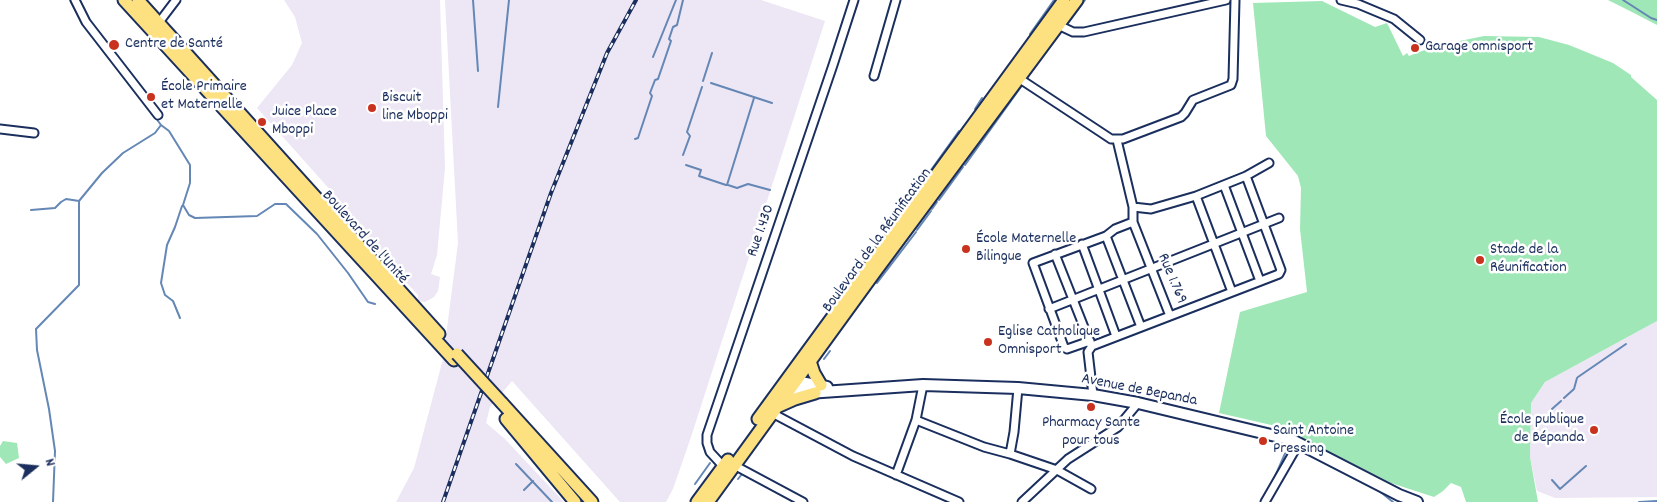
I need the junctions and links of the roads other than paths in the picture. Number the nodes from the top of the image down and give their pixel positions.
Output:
1 (75, 0) edge
2 (124, 0) edge
3 (138, 0) edge
4 (176, 0) edge
5 (854, 0) edge
6 (896, 0) edge
7 (1064, 0) edge
8 (1077, 0) edge
9 (1226, 0) edge
10 (1235, 0) edge
11 (1341, 0) edge
12 (1054, 23) junction
13 (156, 27) junction
14 (1420, 40) dead end
15 (874, 76) dead end
16 (1015, 76) junction
17 (158, 115) dead end
18 (0, 129) edge
19 (34, 132) dead end
20 (1118, 140) junction
21 (1269, 163) dead end
22 (1246, 176) junction
23 (1224, 185) junction
24 (1196, 196) junction
25 (1133, 207) junction
26 (1279, 218) dead end
27 (1133, 222) junction
28 (1264, 224) junction
29 (1241, 232) junction
30 (1106, 236) junction
31 (1214, 243) junction
32 (1082, 244) junction
33 (1055, 254) junction
34 (1151, 267) junction
35 (1122, 279) junction
36 (1260, 281) junction
37 (1098, 289) junction
38 (1232, 292) junction
39 (1072, 300) junction
40 (1048, 309) junction
41 (1170, 316) junction
42 (1141, 327) junction
43 (1116, 336) junction
44 (1091, 343) junction
45 (810, 361) junction
46 (789, 382) junction
47 (923, 385) junction
48 (1018, 388) junction
49 (818, 389) junction
50 (1092, 395) junction
51 (1138, 403) junction
52 (500, 406) junction
53 (774, 411) junction
54 (916, 420) junction
55 (1299, 444) junction
56 (1010, 454) junction
57 (728, 464) junction
58 (1057, 470) junction
59 (896, 475) junction
60 (1091, 489) dead end
61 (1400, 499) edge
62 (575, 502) edge
63 (592, 502) edge
64 (697, 502) edge
65 (708, 502) edge
66 (804, 502) edge
67 (959, 502) edge
68 (1022, 502) edge
69 (1265, 502) edge
70 (1418, 502) edge

1 - 17 street
2 - 13 main road, Boulevard de l'Unité
3 - 13 main road, Boulevard de l'Unité
4 - 13 street
5 - 57 street, Rue 1.430
6 - 15 street
7 - 12 main road
8 - 12 main road, Boulevard de la Réunification
9 - 12 street
10 - 20 street
11 - 14 street
12 - 16 main road, Boulevard de la Réunification
13 - 52 main road, Boulevard de l'Unité, bridge
16 - 20 street
16 - 45 main road, Boulevard de la Réunification
16 - 46 main road
18 - 19 street
20 - 25 street, Rue 1.769
21 - 22 street
22 - 23 street
22 - 28 street
23 - 24 street
23 - 29 street
24 - 25 street
24 - 31 street
25 - 27 street, Rue 1.769
26 - 28 street
27 - 30 street
27 - 34 street, Rue 1.769
28 - 29 street
28 - 36 street, Rue 1.769
29 - 31 street
29 - 36 street
30 - 32 street
30 - 35 street
31 - 34 street
31 - 38 street
32 - 33 street
32 - 37 street
33 - 39 street
33 - 40 street
34 - 35 street
34 - 41 street, Rue 1.769
35 - 37 street
35 - 42 street
36 - 38 street, Rue 1.769
37 - 39 street
37 - 43 street
38 - 41 street, Rue 1.769
39 - 40 street
39 - 44 street
40 - 44 street
41 - 42 street
42 - 43 street
43 - 44 street
44 - 50 street
45 - 46 main road, Boulevard de la Réunification
45 - 49 main road
46 - 49 main road, Avenue de Bepanda
46 - 53 main road, Boulevard de la Réunification
46 - 57 main road
47 - 48 main road, Avenue de Bepanda
47 - 49 main road, Avenue de Bepanda
47 - 54 street
48 - 50 main road, Avenue de Bepanda
48 - 56 street
49 - 53 main road
50 - 51 main road, Avenue de Bepanda
51 - 55 main road, Avenue de Bepanda
51 - 58 street
52 - 62 main road, Boulevard de l'Unité
52 - 63 main road
53 - 57 main road, Boulevard de la Réunification
53 - 59 street
54 - 56 street
54 - 59 street
55 - 61 main road, Avenue de Bepanda
55 - 69 street
56 - 58 street
57 - 64 main road
57 - 65 main road, Boulevard de la Réunification
57 - 66 street
58 - 60 street
58 - 68 street
59 - 67 street
61 - 70 main road, Avenue de Bepanda

